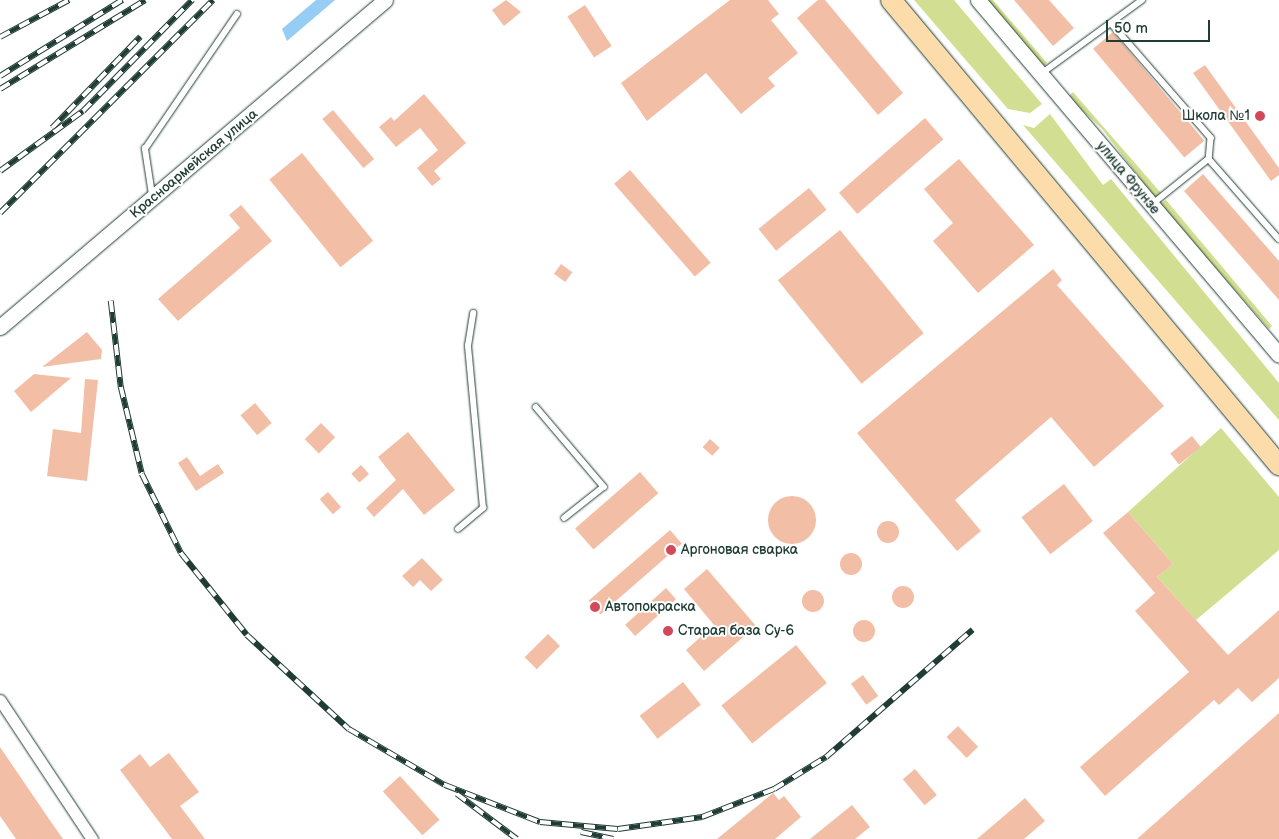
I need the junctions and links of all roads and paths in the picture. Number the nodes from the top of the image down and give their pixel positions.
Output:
1 (385, 0) edge
2 (891, 0) edge
3 (978, 0) edge
4 (1142, 0) edge
5 (237, 14) dead end
6 (1112, 24) junction
7 (1040, 75) junction
8 (1209, 159) junction
9 (154, 199) junction
10 (1151, 206) junction
11 (1279, 239) edge
12 (473, 313) dead end
13 (0, 327) edge
14 (1279, 355) edge
15 (536, 407) dead end
16 (1279, 465) edge
17 (566, 518) dead end
18 (458, 529) dead end
19 (0, 700) edge
20 (92, 839) edge

1 - 9 main road, Красноармейская улица
2 - 16 highway
3 - 7 main road, улица Фрунзе
4 - 6 lane
5 - 9 lane
6 - 7 lane
6 - 8 lane
7 - 10 main road, улица Фрунзе
8 - 10 lane
8 - 11 lane
9 - 13 main road, Красноармейская улица
10 - 14 main road, улица Фрунзе
12 - 18 lane
15 - 17 lane
19 - 20 street

